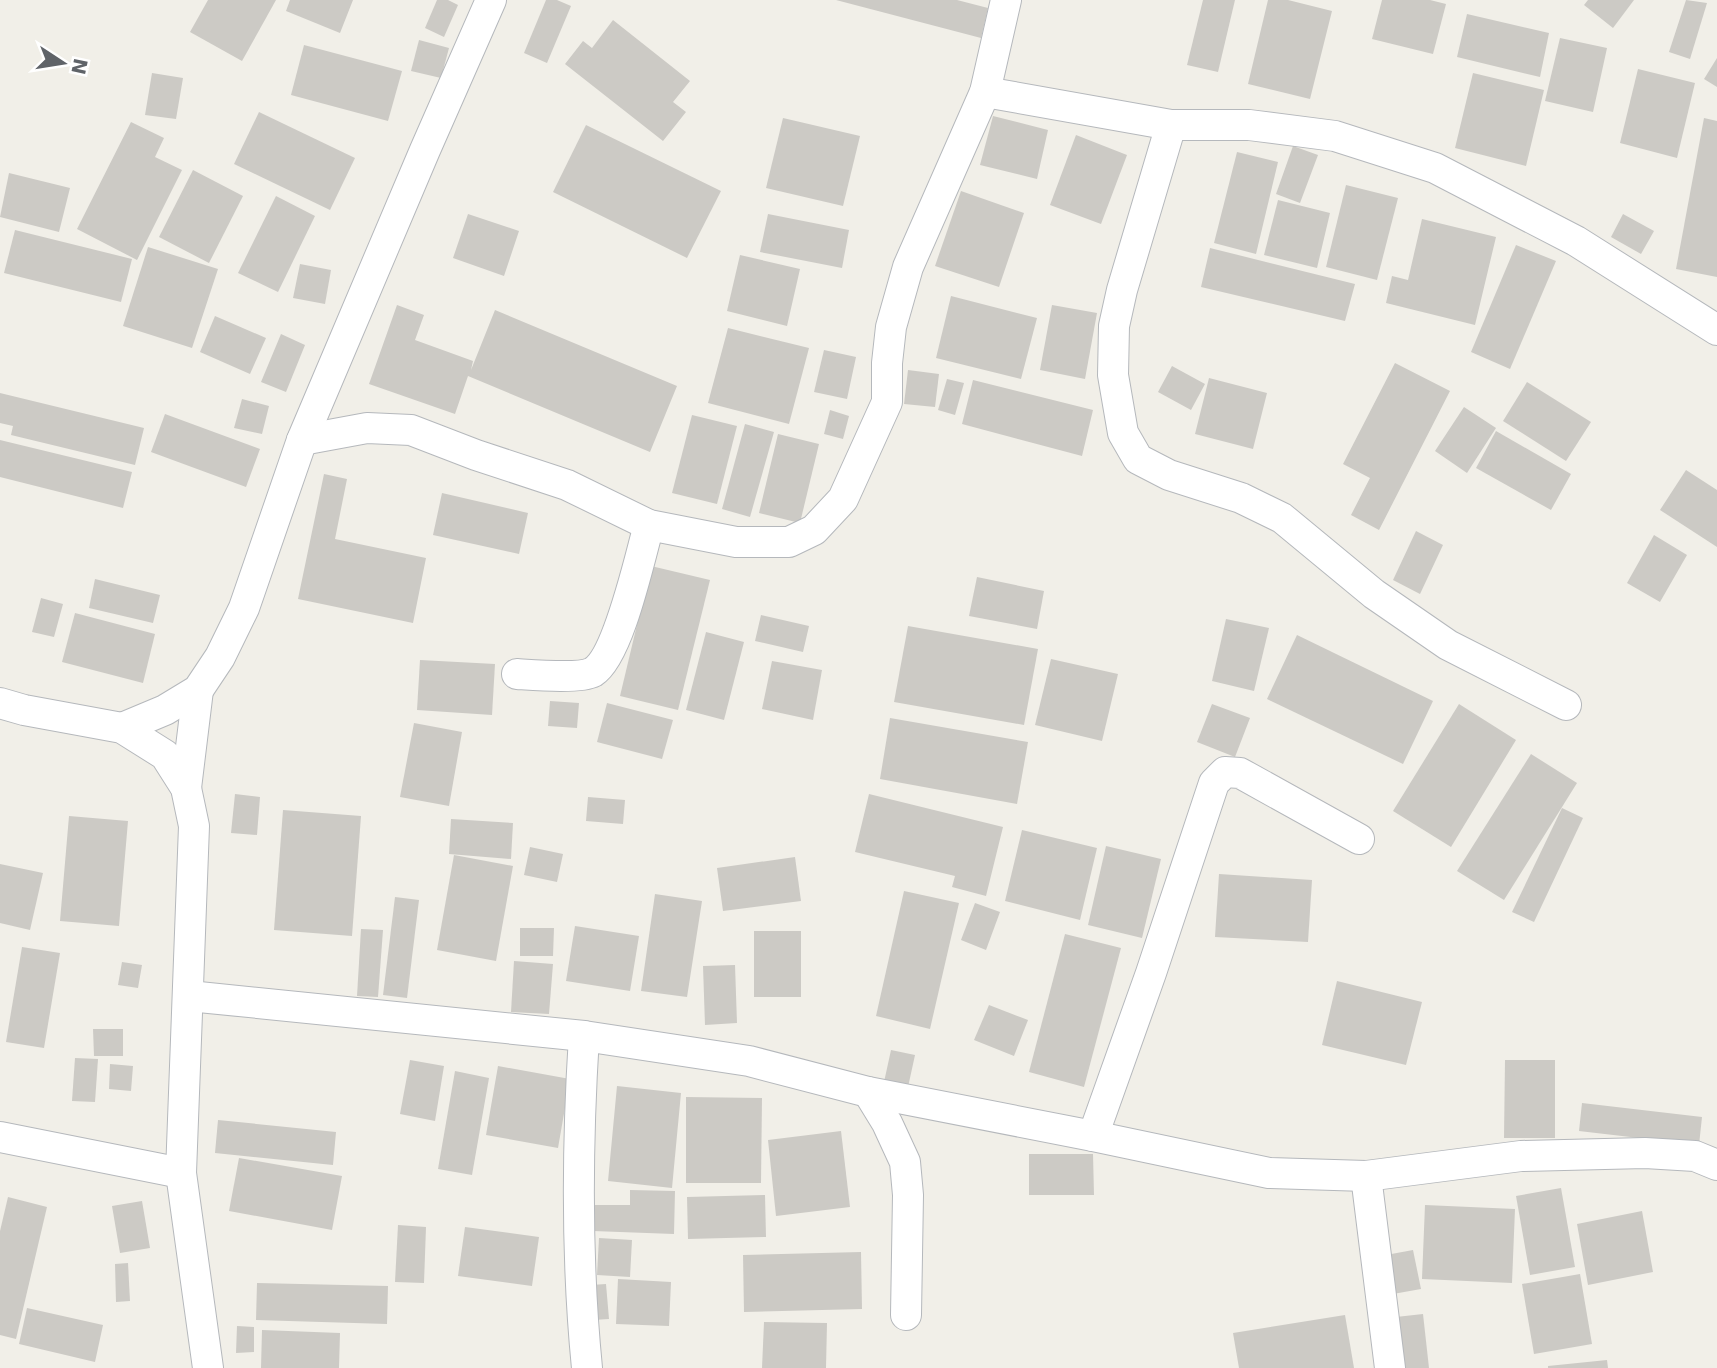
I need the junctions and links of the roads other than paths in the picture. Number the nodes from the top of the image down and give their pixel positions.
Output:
1 (491, 0) edge
2 (1006, 0) edge
3 (985, 92) junction
4 (1171, 125) junction
5 (1717, 330) edge
6 (302, 440) junction
7 (649, 525) junction
8 (517, 674) dead end
9 (198, 690) junction
10 (0, 703) edge
11 (1566, 705) dead end
12 (122, 728) junction
13 (187, 788) junction
14 (1359, 839) dead end
15 (188, 996) junction
16 (584, 1036) junction
17 (868, 1093) junction
18 (1093, 1136) junction
19 (0, 1137) edge
20 (1717, 1165) edge
21 (181, 1173) junction
22 (1367, 1176) junction
23 (906, 1315) dead end
24 (208, 1368) edge
25 (587, 1368) edge
26 (1390, 1368) edge

1 - 6 street
2 - 3 street
3 - 4 street
3 - 7 street
4 - 5 street
4 - 11 street
6 - 7 street
6 - 9 street
7 - 8 street
9 - 12 street
9 - 13 street
10 - 12 street
12 - 13 street
13 - 15 street
14 - 18 street
15 - 16 street
15 - 21 street
16 - 17 street
16 - 25 street
17 - 18 street
17 - 23 street
18 - 22 street
19 - 21 street
20 - 22 street
21 - 24 street
22 - 26 street

